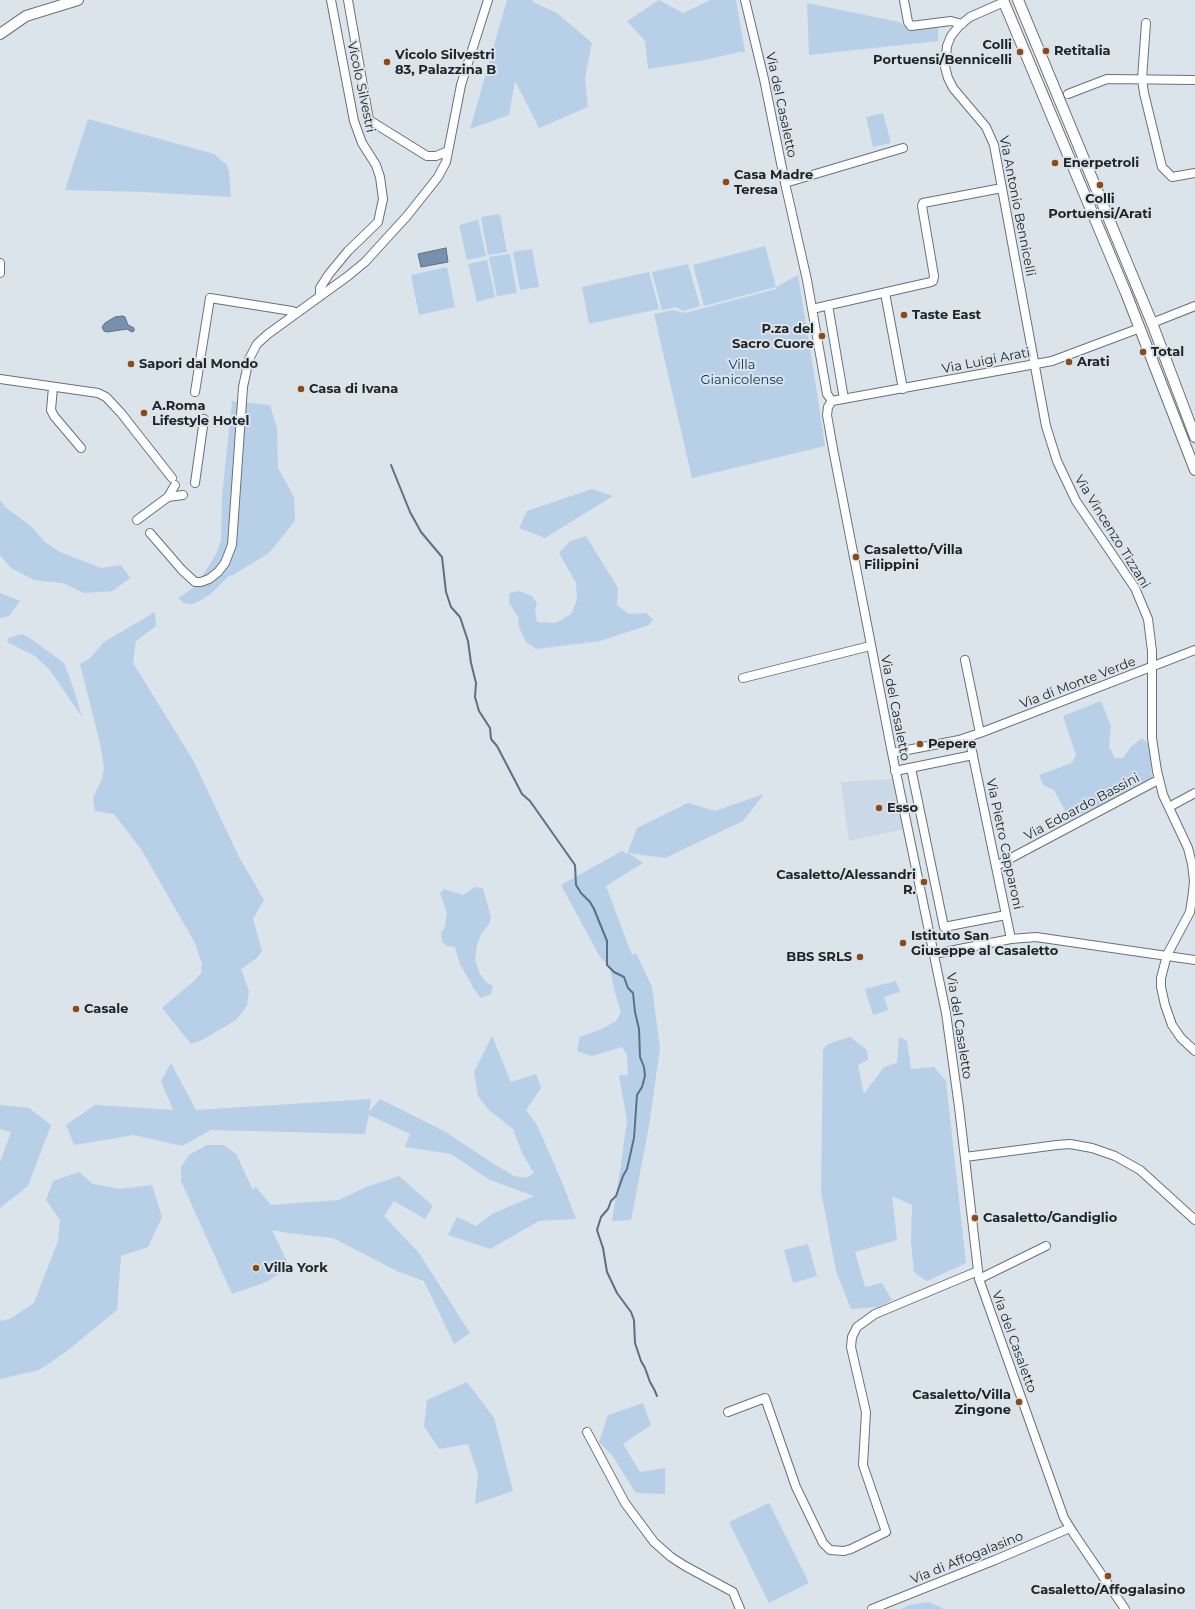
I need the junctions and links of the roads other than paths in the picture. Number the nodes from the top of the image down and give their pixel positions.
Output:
1 (78, 0) edge
2 (331, 0) edge
3 (348, 0) edge
4 (488, 0) edge
5 (746, 0) edge
6 (904, 0) edge
7 (1018, 0) edge
8 (1004, 1) edge
9 (1146, 23) dead end
10 (962, 24) junction
11 (0, 34) edge
12 (1039, 49) junction
13 (1026, 54) junction
14 (1142, 79) junction
15 (1195, 80) edge
16 (1068, 94) dead end
17 (1076, 136) junction
18 (1062, 142) junction
19 (903, 148) dead end
20 (448, 151) junction
21 (1195, 174) edge
22 (785, 183) junction
23 (1002, 188) junction
24 (1100, 197) junction
25 (1087, 202) junction
26 (0, 263) edge
27 (0, 273) edge
28 (886, 293) junction
29 (320, 296) junction
30 (828, 305) junction
31 (1195, 306) edge
32 (812, 308) junction
33 (297, 313) junction
34 (1152, 323) junction
35 (1140, 328) junction
36 (1163, 351) junction
37 (1151, 356) junction
38 (1035, 364) junction
39 (0, 379) edge
40 (53, 387) junction
41 (903, 389) junction
42 (195, 392) dead end
43 (844, 399) junction
44 (832, 401) junction
45 (204, 420) dead end
46 (1195, 437) edge
47 (81, 448) dead end
48 (1195, 470) edge
49 (196, 483) dead end
50 (183, 495) dead end
51 (168, 497) junction
52 (138, 520) dead end
53 (150, 533) dead end
54 (870, 646) junction
55 (1195, 650) edge
56 (965, 660) dead end
57 (1152, 667) junction
58 (743, 678) dead end
59 (980, 733) junction
60 (969, 737) junction
61 (892, 753) junction
62 (973, 755) junction
63 (911, 768) junction
64 (896, 771) junction
65 (1158, 780) junction
66 (1195, 793) edge
67 (1169, 807) junction
68 (996, 866) junction
69 (1194, 892) edge
70 (1006, 915) junction
71 (1011, 939) junction
72 (934, 954) junction
73 (1167, 955) junction
74 (1195, 960) edge
75 (1195, 1051) edge
76 (965, 1157) junction
77 (1195, 1220) edge
78 (1046, 1246) dead end
79 (979, 1275) junction
80 (728, 1412) dead end
81 (587, 1432) dead end
82 (1070, 1528) junction
83 (740, 1609) edge
84 (872, 1609) edge
85 (1125, 1609) edge

1 - 11 main road
2 - 29 street, Vicolo Silvestri
3 - 20 street, Vicolo Silvestri
4 - 20 street
5 - 22 street, Via del Casaletto
6 - 10 street
7 - 12 main road
8 - 10 street, Via Antonio Bennicelli
8 - 13 main road
9 - 14 street
10 - 23 street, Via Antonio Bennicelli
12 - 13 street
12 - 17 main road
13 - 18 main road
14 - 15 street
14 - 16 street
14 - 21 street
17 - 18 street
17 - 24 main road
18 - 25 main road
19 - 22 street
20 - 29 street
22 - 32 street, Via del Casaletto
23 - 28 street
23 - 38 street, Via Antonio Bennicelli
24 - 25 street
24 - 34 main road
25 - 35 main road
26 - 27 street
28 - 30 street
28 - 41 street
29 - 33 street
30 - 32 street
30 - 43 street
31 - 34 street
32 - 44 street, Via del Casaletto
33 - 42 street
33 - 53 street
34 - 36 main road
35 - 37 main road
35 - 38 street, Via Luigi Arati
36 - 37 street
36 - 46 main road
37 - 48 main road
38 - 41 street, Via Luigi Arati
38 - 57 street, Via Vincenzo Tizzani
39 - 40 street
40 - 47 street
40 - 51 street
41 - 43 street, Via Luigi Arati
43 - 44 street, Via Luigi Arati
44 - 54 street, Via del Casaletto
45 - 49 street
50 - 51 street
51 - 52 street
54 - 58 street
54 - 61 street, Via del Casaletto
55 - 57 street, Via di Monte Verde
56 - 59 street
57 - 59 street, Via di Monte Verde
57 - 65 street, Via Vincenzo Tizzani
59 - 60 street, Via di Monte Verde
60 - 61 street, Via di Monte Verde
60 - 62 street, Via Pietro Capparoni
61 - 64 street, Via del Casaletto
62 - 63 street
62 - 68 street, Via Pietro Capparoni
63 - 64 street
63 - 70 street
64 - 72 street, Via del Casaletto
65 - 67 street, Via Vincenzo Tizzani
65 - 68 street, Via Edoardo Bassini
66 - 67 street
67 - 69 street, Via Vincenzo Tizzani
68 - 70 street, Via Pietro Capparoni
69 - 73 street, Via Vincenzo Tizzani
70 - 71 street, Via Pietro Capparoni
71 - 72 street
71 - 73 street
72 - 76 street, Via del Casaletto
73 - 74 street
73 - 75 street, Via Vincenzo Tizzani
76 - 77 street
76 - 79 street, Via del Casaletto
78 - 79 street
79 - 80 street
79 - 82 street, Via del Casaletto
81 - 83 street
82 - 84 street, Via di Affogalasino
82 - 85 street, Via del Casaletto

